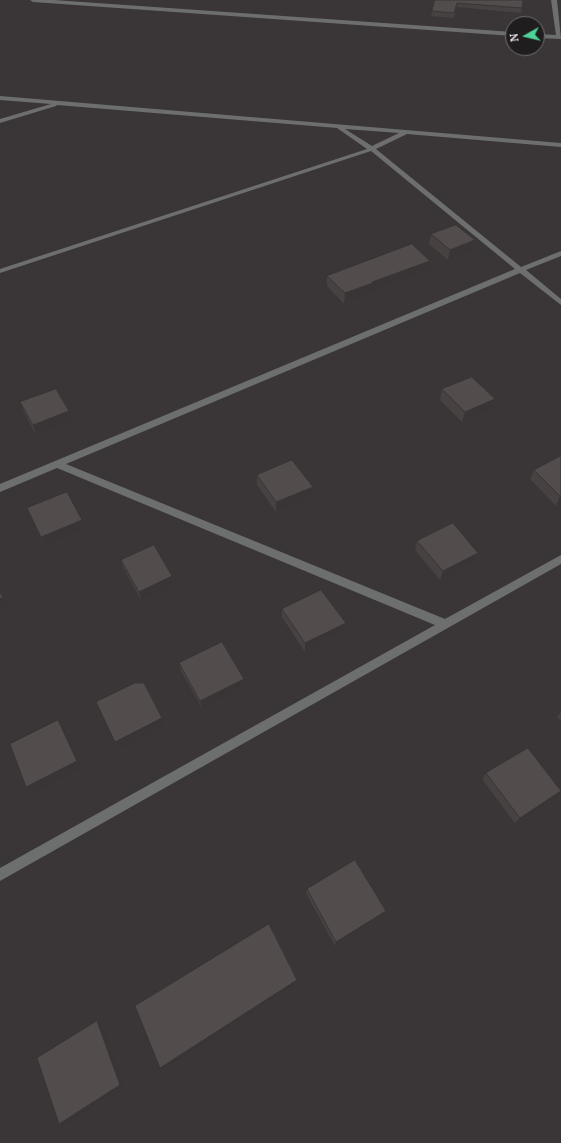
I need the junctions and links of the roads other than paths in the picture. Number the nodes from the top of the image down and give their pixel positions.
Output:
1 (33, 0) edge
2 (554, 0) edge
3 (505, 33) edge
4 (545, 36) edge
5 (560, 37) edge
6 (0, 98) edge
7 (60, 103) junction
8 (0, 121) edge
9 (340, 127) junction
10 (405, 132) junction
11 (561, 145) edge
12 (372, 149) junction
13 (561, 253) edge
14 (520, 270) junction
15 (0, 271) edge
16 (561, 303) edge
17 (57, 464) junction
18 (0, 488) edge
19 (561, 559) edge
20 (445, 624) junction
21 (0, 876) edge

1 - 3 lane
2 - 5 lane
4 - 5 lane
6 - 7 lane
7 - 8 lane
7 - 9 lane
9 - 10 lane
9 - 12 lane
10 - 11 lane
10 - 12 lane
12 - 14 lane
12 - 15 lane
13 - 14 lane
14 - 16 lane
14 - 17 lane
17 - 18 lane
17 - 20 lane
19 - 20 lane
20 - 21 lane

